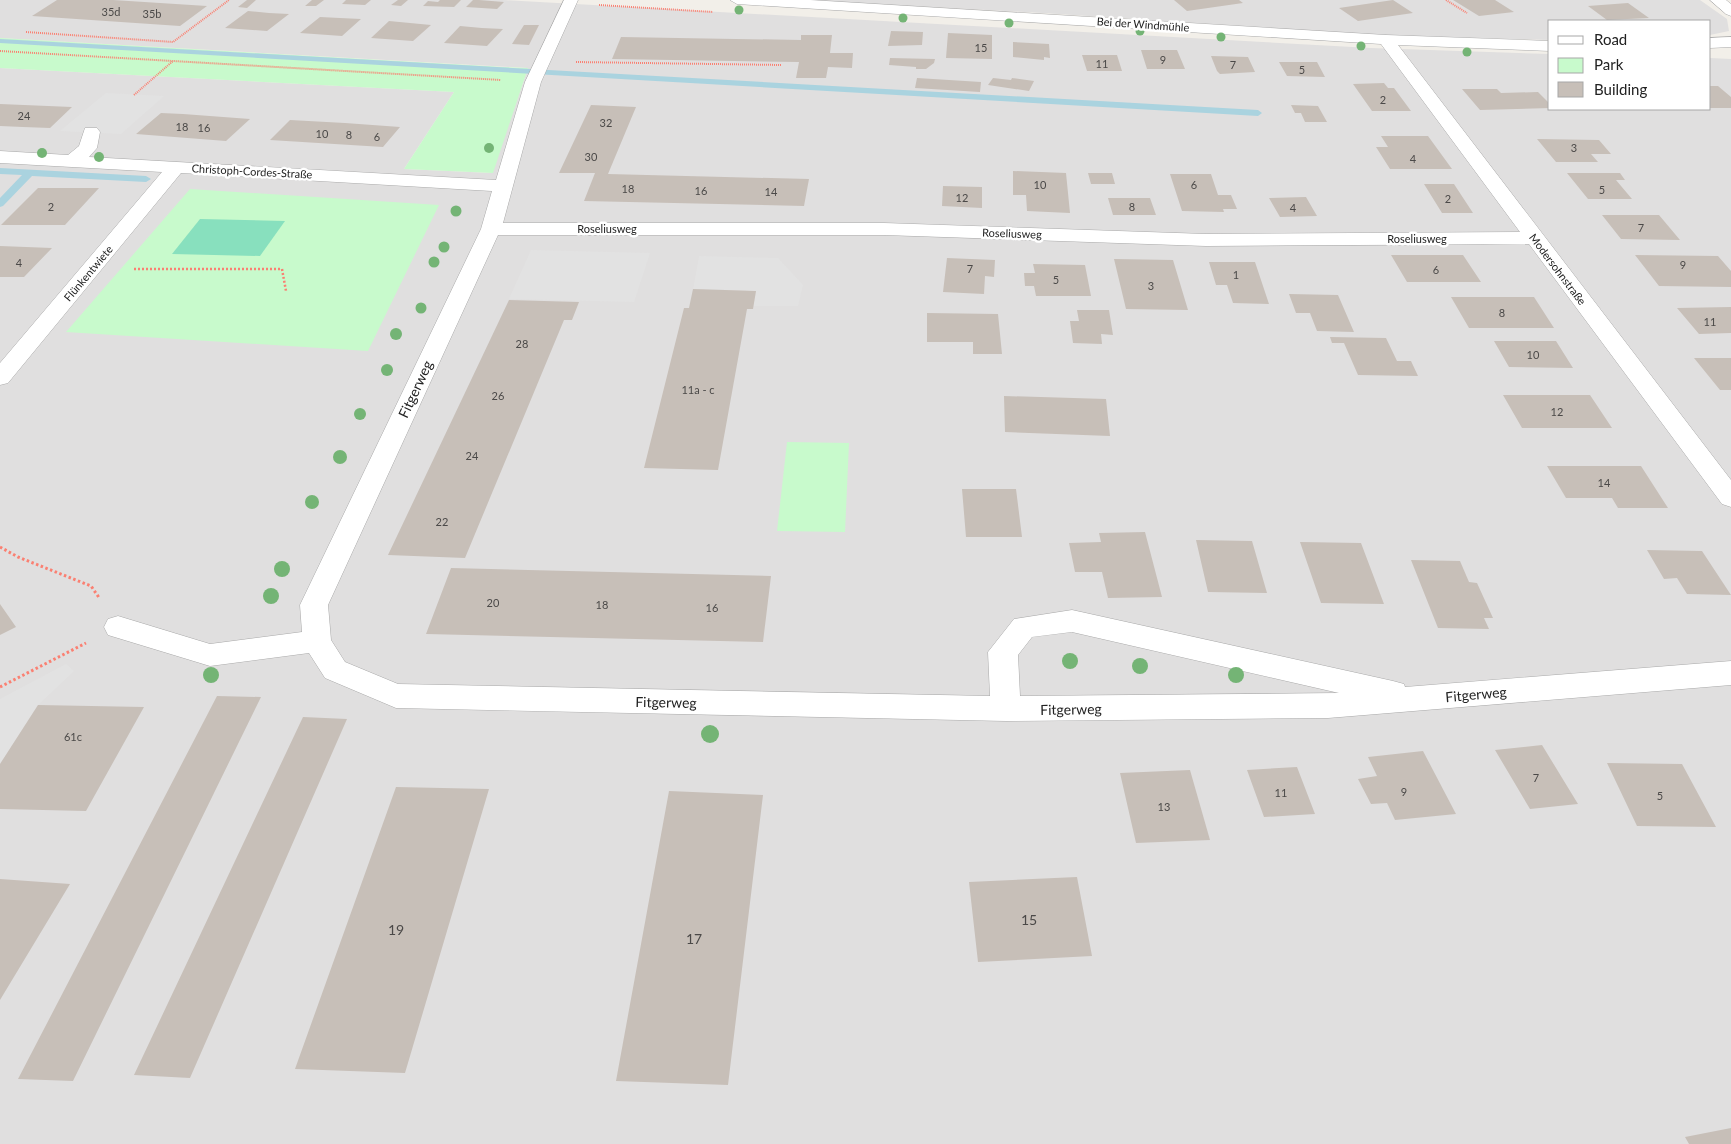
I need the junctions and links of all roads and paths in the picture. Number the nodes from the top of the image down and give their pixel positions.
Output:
1 (229, 0) edge
2 (571, 0) edge
3 (737, 0) edge
4 (1717, 0) edge
5 (1731, 10) edge
6 (26, 32) dead end
7 (1386, 40) junction
8 (1731, 42) edge
9 (1711, 43) edge
10 (1548, 46) edge
11 (0, 51) edge
12 (173, 61) junction
13 (541, 62) junction
14 (782, 65) dead end
15 (533, 82) junction
16 (134, 95) dead end
17 (91, 132) dead end
18 (0, 156) edge
19 (73, 161) junction
20 (176, 167) junction
21 (504, 186) junction
22 (491, 229) junction
23 (1534, 238) junction
24 (90, 270) junction
25 (286, 291) dead end
26 (0, 378) edge
27 (1731, 498) edge
28 (0, 547) edge
29 (118, 627) junction
30 (317, 641) junction
31 (1731, 673) edge
32 (0, 687) edge
33 (1419, 698) junction
34 (1006, 709) junction

1 - 6 path
2 - 13 street, Fitgerweg
3 - 7 street, Bei der Windmühle
4 - 5 street
7 - 10 street, Bei der Windmühle
7 - 23 street, Modersohnstraße
8 - 9 street
11 - 12 path
12 - 15 path
12 - 16 path
13 - 14 path
13 - 15 street, Fitgerweg
15 - 21 street, Fitgerweg
17 - 19 street
18 - 19 street, Christoph-Cordes-Straße
19 - 20 street, Christoph-Cordes-Straße
20 - 21 street, Christoph-Cordes-Straße
20 - 24 street, Flünkentwiete
21 - 22 street, Fitgerweg
22 - 23 street, Roseliusweg
22 - 30 street, Fitgerweg
23 - 27 street, Modersohnstraße
24 - 25 path
24 - 26 street, Flünkentwiete
28 - 29 path
29 - 30 street
29 - 32 path
30 - 34 street, Fitgerweg
31 - 33 street, Fitgerweg
33 - 34 street, Fitgerweg
33 - 34 street

